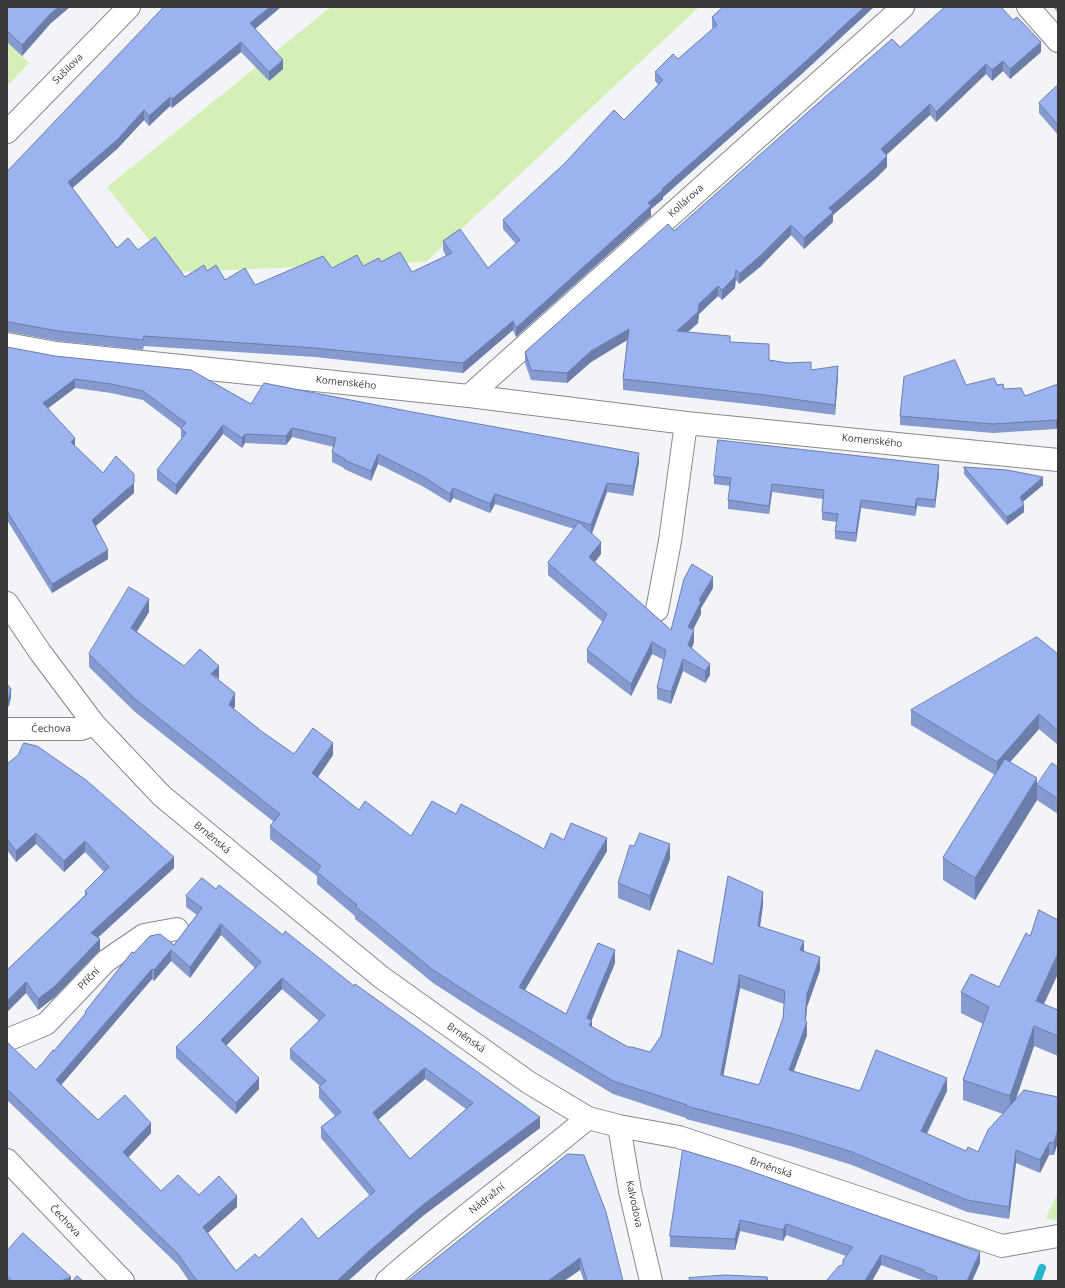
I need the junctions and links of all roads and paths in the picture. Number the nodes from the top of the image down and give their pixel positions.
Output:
1 (129, 7) edge
2 (903, 7) edge
3 (1028, 7) edge
4 (1058, 42) edge
5 (7, 132) edge
6 (7, 344) edge
7 (469, 396) junction
8 (686, 423) junction
9 (1058, 460) edge
10 (7, 603) edge
11 (657, 610) dead end
12 (94, 724) junction
13 (7, 729) edge
14 (177, 929) dead end
15 (7, 1040) edge
16 (588, 1118) junction
17 (619, 1126) junction
18 (7, 1160) edge
19 (1058, 1236) edge
20 (123, 1281) edge
21 (387, 1281) edge
22 (651, 1281) edge

1 - 5 street, Sušilova
2 - 7 street, Kollárova
3 - 4 street
6 - 7 street, Komenského
7 - 8 street, Komenského
8 - 9 street, Komenského
8 - 11 street
10 - 12 street, Brněnská
12 - 13 street, Čechova
12 - 16 street, Brněnská
14 - 15 street, Příční
16 - 17 street, Brněnská
16 - 21 street, Nádražní
17 - 19 street, Brněnská
17 - 22 street, Kalvodova
18 - 20 street, Čechova

